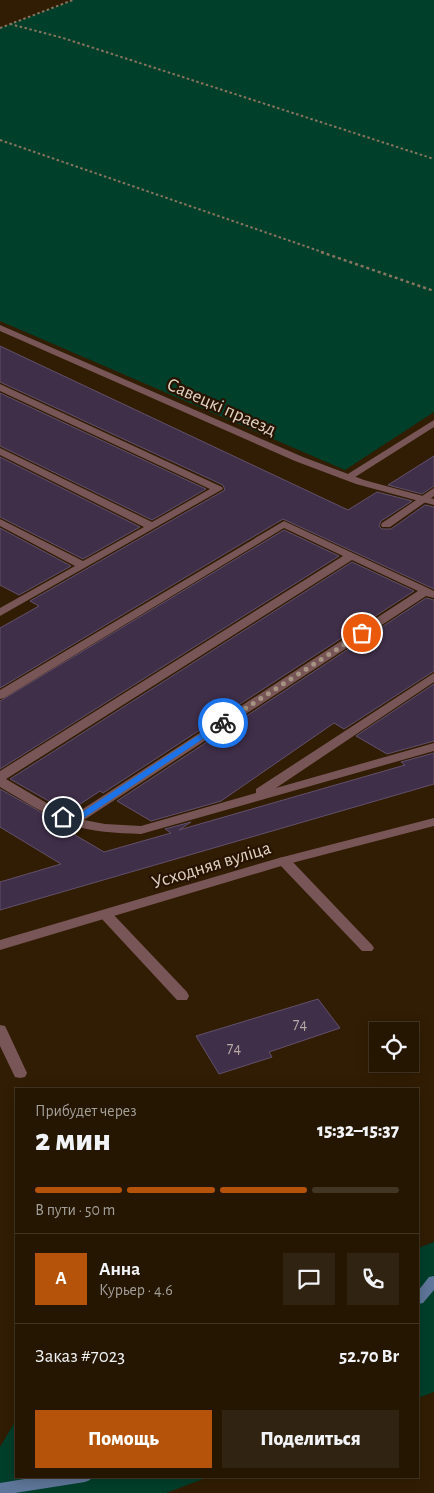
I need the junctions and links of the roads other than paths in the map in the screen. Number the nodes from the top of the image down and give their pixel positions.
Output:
1 (0, 328) edge
2 (0, 388) edge
3 (434, 423) edge
4 (0, 451) edge
5 (348, 477) junction
6 (434, 491) edge
7 (429, 500) edge
8 (0, 522) edge
9 (386, 525) dead end
10 (151, 526) junction
11 (351, 556) junction
12 (82, 565) junction
13 (430, 593) edge
14 (0, 600) edge
15 (12, 606) junction
16 (0, 613) edge
17 (434, 677) edge
18 (0, 696) edge
19 (434, 747) edge
20 (0, 779) edge
21 (252, 798) junction
22 (73, 821) junction
23 (434, 822) edge
24 (284, 861) junction
25 (106, 915) junction
26 (0, 945) edge
27 (367, 948) dead end
28 (182, 996) dead end
29 (0, 1030) edge
30 (20, 1073) dead end

1 - 5 street, Савецкі праезд
2 - 10 street
3 - 5 street
4 - 10 street
5 - 7 street, Савецкі праезд
6 - 7 street
7 - 9 street
8 - 12 street
10 - 12 street
11 - 13 street
11 - 18 street
11 - 20 street
12 - 15 street
13 - 22 street
14 - 15 street
15 - 16 street
17 - 21 street
19 - 21 street
20 - 22 street
21 - 22 street
23 - 24 street, Усходняя вуліца
24 - 25 street, Усходняя вуліца
24 - 27 street
25 - 26 street, Усходняя вуліца
25 - 28 street
29 - 30 street

